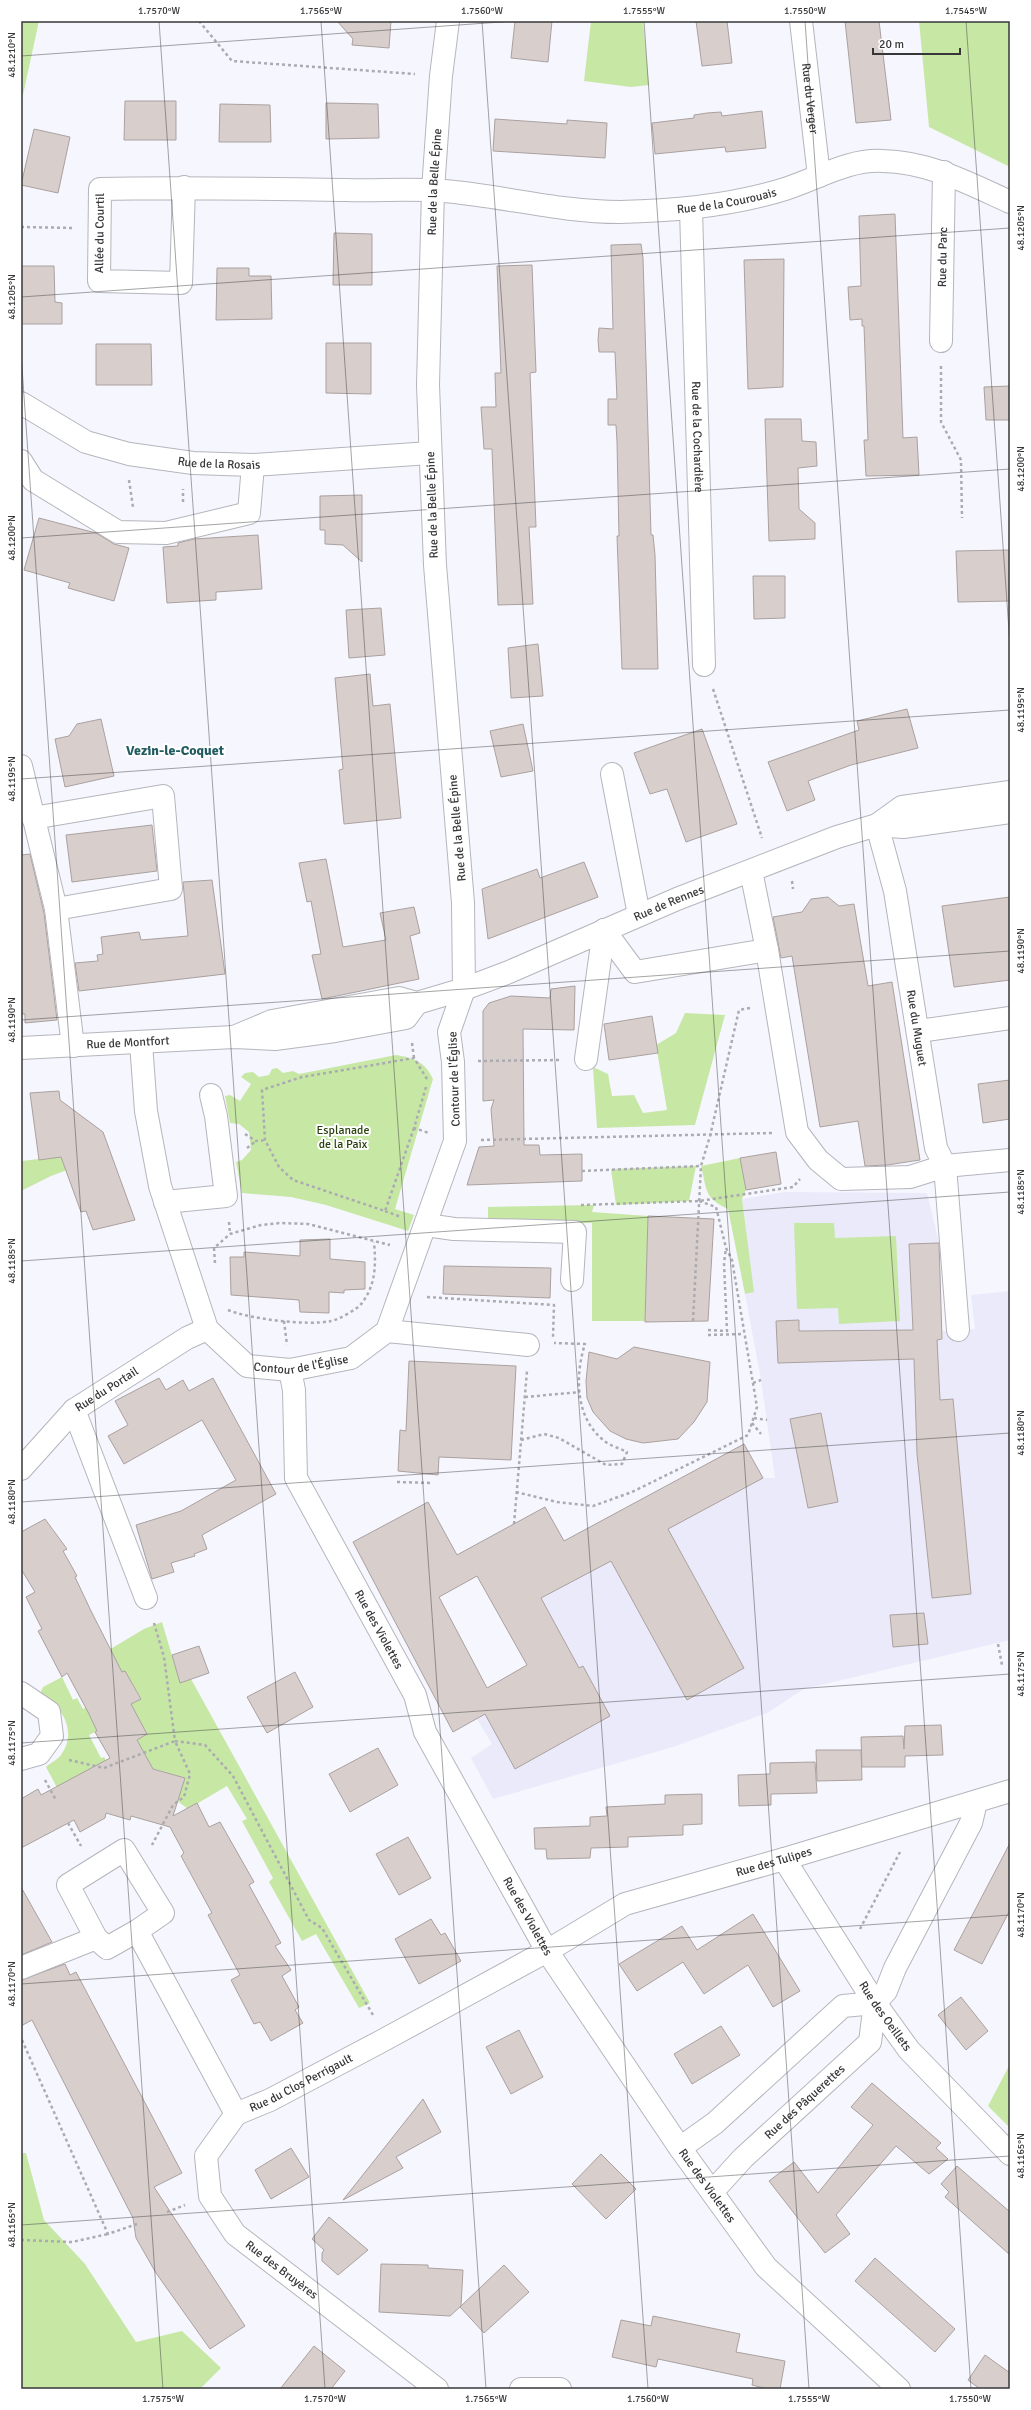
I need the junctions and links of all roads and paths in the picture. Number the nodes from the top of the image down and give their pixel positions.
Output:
1 (199, 21) edge
2 (448, 21) edge
3 (801, 21) edge
4 (441, 76) junction
5 (944, 172) junction
6 (819, 176) junction
7 (184, 187) junction
8 (433, 190) junction
9 (1010, 202) edge
10 (691, 209) junction
11 (21, 227) edge
12 (99, 228) junction
13 (941, 341) joint
14 (22, 407) edge
15 (430, 453) junction
16 (129, 454) junction
17 (21, 461) edge
18 (252, 465) junction
19 (133, 511) dead end
20 (962, 518) dead end
21 (704, 664) joint
22 (21, 766) edge
23 (612, 774) dead end
24 (1010, 792) edge
25 (1010, 812) edge
26 (33, 818) junction
27 (877, 825) junction
28 (763, 843) dead end
29 (751, 871) junction
30 (795, 875) dead end
31 (793, 889) dead end
32 (56, 908) junction
33 (639, 915) junction
34 (604, 930) junction
35 (767, 950) junction
36 (464, 990) junction
37 (1010, 1018) edge
38 (919, 1031) junction
39 (733, 1032) dead end
40 (411, 1039) dead end
41 (141, 1043) junction
42 (73, 1046) junction
43 (21, 1048) edge
44 (414, 1058) junction
45 (586, 1059) joint
46 (454, 1062) junction
47 (211, 1095) dead end
48 (414, 1128) junction
49 (797, 1132) junction
50 (710, 1136) junction
51 (256, 1140) dead end
52 (265, 1140) junction
53 (501, 1140) dead end
54 (456, 1141) junction
55 (818, 1160) junction
56 (1010, 1160) edge
57 (701, 1166) junction
58 (945, 1166) junction
59 (582, 1171) dead end
60 (699, 1201) junction
61 (165, 1202) junction
62 (616, 1205) dead end
63 (426, 1225) junction
64 (374, 1242) junction
65 (726, 1248) junction
66 (418, 1249) junction
67 (215, 1271) dead end
68 (572, 1280) dead end
69 (423, 1297) dead end
70 (224, 1305) dead end
71 (693, 1321) dead end
72 (207, 1329) junction
73 (708, 1330) dead end
74 (958, 1330) dead end
75 (387, 1331) junction
76 (744, 1334) junction
77 (708, 1336) dead end
78 (553, 1343) junction
79 (528, 1345) junction
80 (290, 1370) junction
81 (762, 1380) dead end
82 (753, 1384) junction
83 (580, 1392) junction
84 (525, 1396) junction
85 (74, 1410) junction
86 (754, 1418) junction
87 (767, 1420) dead end
88 (752, 1423) junction
89 (761, 1434) dead end
90 (521, 1440) junction
91 (21, 1469) edge
92 (397, 1482) dead end
93 (432, 1483) dead end
94 (516, 1492) junction
95 (514, 1524) dead end
96 (146, 1598) joint
97 (998, 1644) dead end
98 (1002, 1665) dead end
99 (21, 1693) edge
100 (175, 1741) junction
101 (21, 1759) edge
102 (69, 1760) dead end
103 (1010, 1791) edge
104 (976, 1802) junction
105 (908, 1822) junction
106 (784, 1859) junction
107 (132, 1862) junction
108 (136, 1931) junction
109 (96, 1938) junction
110 (842, 1950) junction
111 (547, 1951) junction
112 (21, 1968) edge
113 (875, 2003) junction
114 (387, 2038) junction
115 (22, 2040) edge
116 (236, 2114) junction
117 (680, 2148) junction
118 (1010, 2154) edge
119 (713, 2191) junction
120 (137, 2224) dead end
121 (108, 2234) junction
122 (21, 2240) edge
123 (437, 2389) edge
124 (521, 2389) edge
125 (560, 2389) edge
126 (899, 2389) edge

1 - 4 path
2 - 4 street, Rue de la Belle Épine
3 - 6 street, Rue du Verger
4 - 8 street, Rue de la Belle Épine
5 - 6 street, Rue de la Courouais
5 - 9 street, Rue de la Courouais
5 - 13 street, Rue du Parc
6 - 10 street, Rue de la Courouais
7 - 8 street, Allée du Courtil
7 - 12 street, Allée du Courtil
7 - 12 street, Allée du Courtil
8 - 10 street, Rue de la Courouais
8 - 15 street, Rue de la Belle Épine
10 - 21 street, Rue de la Cochardière
11 - 12 path
13 - 20 path
14 - 16 street, Rue de la Rosais
15 - 18 street, Rue de la Rosais
15 - 36 street, Rue de la Belle Épine
16 - 18 street, Rue de la Rosais
16 - 19 path
17 - 18 street
21 - 28 path
22 - 26 street
23 - 33 street
24 - 27 street, Rue de Rennes
25 - 27 street, Rue de Rennes
26 - 32 street
26 - 32 street
27 - 29 street, Rue de Rennes
27 - 38 street, Rue du Muguet
29 - 33 street, Rue de Rennes
29 - 35 street
30 - 31 path
32 - 42 street
33 - 34 street, Rue de Rennes
34 - 35 street
34 - 36 street, Rue de Rennes
34 - 45 street
35 - 49 street
36 - 41 street, Rue de Montfort
36 - 46 street, Contour de l'Église
37 - 38 street
38 - 58 street, Rue du Muguet
39 - 50 path
40 - 44 path
41 - 42 street, Rue de Montfort
41 - 61 street, Contour de l'Église
42 - 43 street, Rue de Montfort
44 - 48 path
44 - 52 path
45 - 46 path
46 - 54 street, Contour de l'Église
47 - 61 street
48 - 52 path
48 - 54 path
49 - 50 path
49 - 55 street
50 - 53 path
50 - 57 path
51 - 52 path
54 - 63 street, Contour de l'Église
55 - 58 street
55 - 60 path
56 - 58 street
57 - 59 path
57 - 60 path
58 - 74 street
60 - 62 path
60 - 65 path
60 - 71 path
61 - 72 street, Contour de l'Église
63 - 66 street, Contour de l'Église
63 - 68 street
64 - 66 path
64 - 67 path
64 - 70 path
65 - 73 path
65 - 76 path
66 - 75 street, Contour de l'Église
69 - 78 path
72 - 80 street, Contour de l'Église
72 - 85 street, Rue du Portail
75 - 79 street
75 - 80 street, Contour de l'Église
76 - 77 path
76 - 82 path
78 - 79 path
78 - 83 path
79 - 84 path
80 - 111 street, Rue des Violettes
81 - 82 path
82 - 86 path
83 - 84 path
83 - 90 path
84 - 90 path
85 - 91 street, Rue du Portail
85 - 96 street
86 - 87 path
86 - 88 path
88 - 89 path
88 - 94 path
90 - 94 path
92 - 93 path
94 - 95 path
96 - 100 path
97 - 98 path
99 - 101 street
100 - 102 path
100 - 107 path
100 - 114 path
103 - 104 street, Rue des Tulipes
104 - 105 street, Rue des Tulipes
104 - 113 street
105 - 106 street, Rue des Tulipes
105 - 110 path
106 - 110 street, Rue des Oeillets
106 - 111 street, Rue des Tulipes
107 - 108 street
107 - 109 street
108 - 109 street
108 - 116 street, Rue du Clos Perrigault
109 - 112 street
110 - 113 street, Rue des Oeillets
111 - 114 street, Rue du Clos Perrigault
111 - 117 street, Rue des Violettes
113 - 117 street
113 - 118 street, Rue des Oeillets
113 - 119 street, Rue des Pâquerettes
114 - 116 street, Rue du Clos Perrigault
115 - 121 path
116 - 123 street, Rue des Bruyères
117 - 119 street, Rue des Violettes
119 - 126 street, Rue des Violettes
120 - 121 path
121 - 122 path
124 - 125 street

